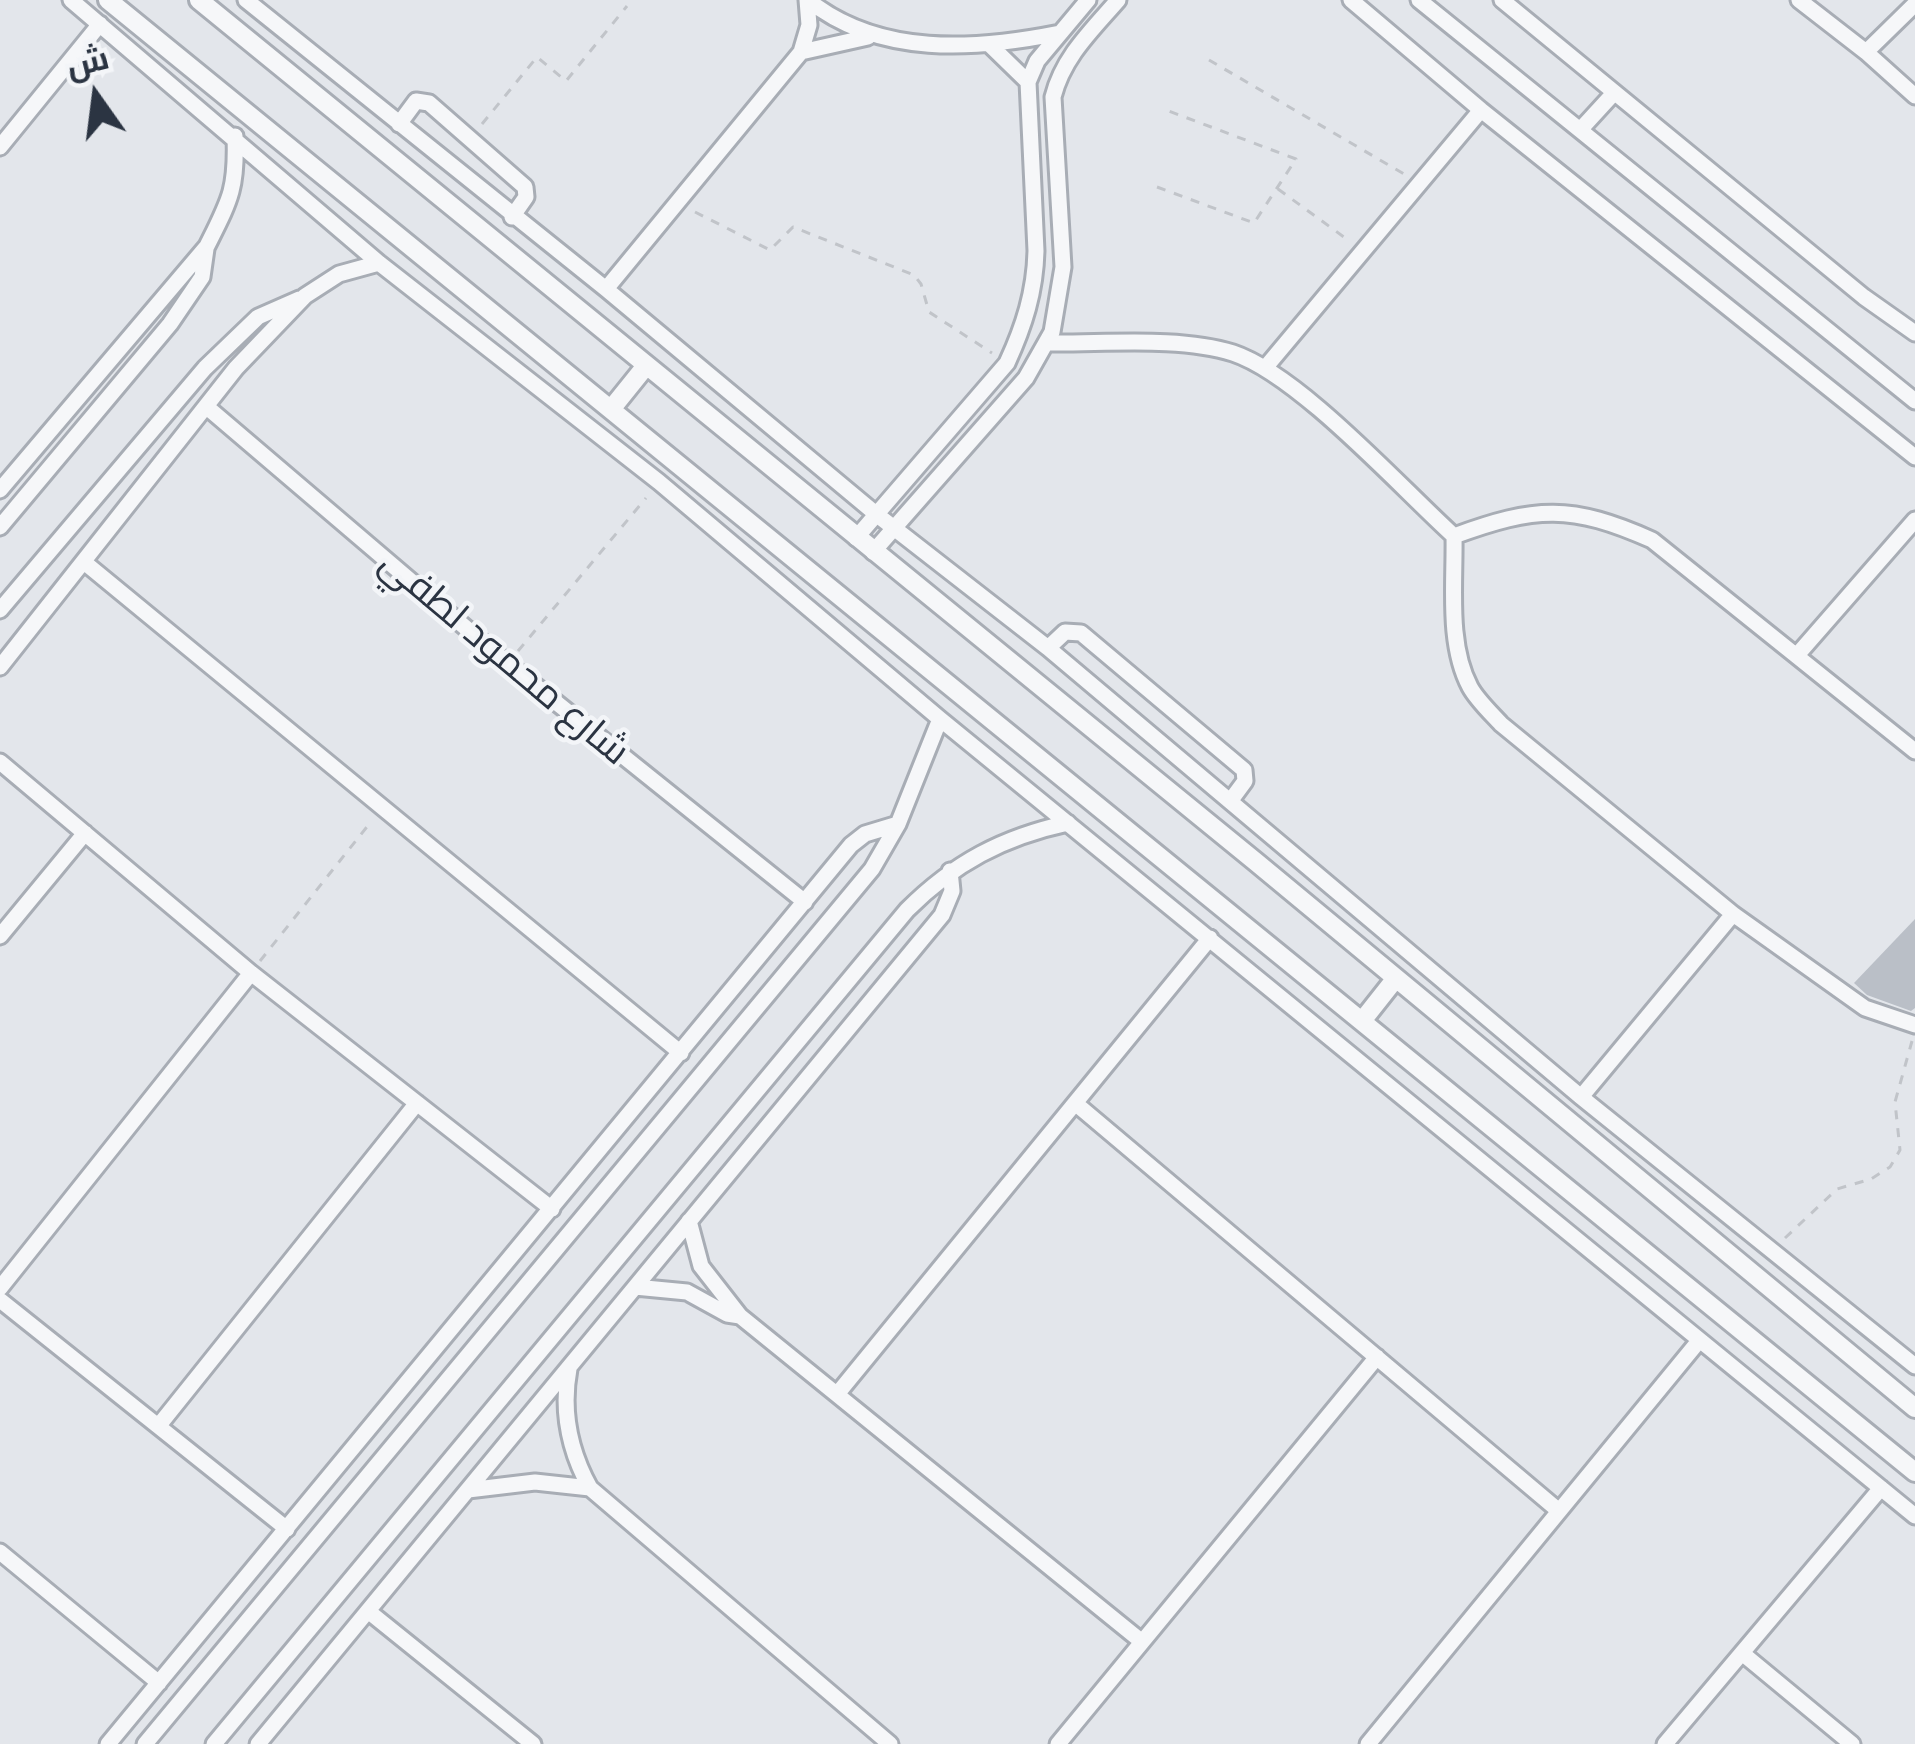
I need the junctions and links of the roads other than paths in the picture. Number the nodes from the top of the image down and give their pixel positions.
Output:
1 (71, 0) edge
2 (108, 0) edge
3 (199, 0) edge
4 (246, 0) edge
5 (807, 0) edge
6 (1088, 0) edge
7 (1118, 0) edge
8 (1351, 0) edge
9 (1419, 0) edge
10 (1502, 0) edge
11 (1799, 0) edge
12 (1915, 4) edge
13 (100, 23) junction
14 (1060, 32) junction
15 (872, 36) junction
16 (990, 45) junction
17 (801, 52) junction
18 (1866, 52) junction
19 (1028, 82) junction
20 (1613, 94) junction
21 (1915, 96) edge
22 (1481, 110) junction
23 (399, 124) junction
24 (1580, 130) junction
25 (235, 136) junction
26 (0, 146) edge
27 (1058, 171) junction
28 (1032, 172) junction
29 (512, 217) junction
30 (1060, 230) junction
31 (1035, 231) junction
32 (206, 246) junction
33 (379, 263) junction
34 (606, 289) junction
35 (305, 296) junction
36 (1913, 328) edge
37 (1047, 343) junction
38 (645, 367) junction
39 (1265, 368) junction
40 (1915, 401) edge
41 (208, 408) junction
42 (612, 408) junction
43 (1915, 457) edge
44 (0, 490) edge
45 (876, 514) junction
46 (1915, 520) edge
47 (0, 527) edge
48 (894, 528) junction
49 (1454, 536) junction
50 (856, 538) junction
51 (873, 552) junction
52 (84, 562) junction
53 (0, 610) edge
54 (1048, 648) junction
55 (1798, 654) junction
56 (0, 667) edge
57 (940, 719) junction
58 (1915, 751) edge
59 (0, 762) edge
60 (1231, 800) junction
61 (1068, 823) junction
62 (898, 824) junction
63 (85, 833) junction
64 (950, 871) junction
65 (805, 902) junction
66 (1733, 914) junction
67 (0, 936) edge
68 (1210, 938) junction
69 (250, 973) junction
70 (1396, 978) junction
71 (1362, 1021) junction
72 (1915, 1029) edge
73 (680, 1053) junction
74 (1581, 1097) junction
75 (1075, 1102) junction
76 (417, 1103) junction
77 (552, 1209) junction
78 (689, 1221) junction
79 (635, 1287) junction
80 (0, 1288) edge
81 (0, 1300) edge
82 (740, 1316) junction
83 (1698, 1342) junction
84 (1376, 1357) junction
85 (570, 1366) junction
86 (1915, 1366) edge
87 (838, 1393) junction
88 (1915, 1408) edge
89 (160, 1424) junction
90 (1915, 1472) edge
91 (590, 1488) junction
92 (1881, 1488) junction
93 (468, 1490) junction
94 (1559, 1511) junction
95 (1915, 1516) edge
96 (286, 1529) junction
97 (0, 1552) edge
98 (368, 1611) junction
99 (1141, 1641) junction
100 (1742, 1653) junction
101 (159, 1683) junction
102 (108, 1744) edge
103 (146, 1744) edge
104 (214, 1744) edge
105 (258, 1744) edge
106 (533, 1744) edge
107 (890, 1744) edge
108 (1058, 1744) edge
109 (1368, 1744) edge
110 (1665, 1744) edge
111 (1852, 1744) edge

1 - 13 street
2 - 42 street
3 - 38 street
4 - 23 street
5 - 15 street
5 - 17 street
6 - 14 street
7 - 27 street
8 - 22 street
9 - 24 street
10 - 20 street
11 - 18 street
12 - 18 street
13 - 25 street
13 - 26 street
14 - 16 street
14 - 19 street
15 - 16 street
15 - 17 street
16 - 19 street
17 - 34 street
18 - 21 street
19 - 28 street
20 - 24 street
20 - 36 street
22 - 39 street
22 - 43 street
23 - 29 street
23 - 29 street
24 - 40 street
25 - 32 street
25 - 33 street
27 - 28 street
27 - 30 street
28 - 31 street
29 - 34 street
30 - 31 street
30 - 37 street
31 - 45 street
32 - 44 street
32 - 47 street
33 - 35 street
33 - 57 street
34 - 45 street
35 - 41 street
35 - 53 street
37 - 39 street
37 - 48 street
38 - 42 street
38 - 50 street
39 - 49 street
41 - 52 street
41 - 65 street, شارع محمود لطفي
42 - 71 street
45 - 48 street
45 - 50 street
46 - 55 street
48 - 51 street
48 - 54 street
49 - 55 street
49 - 66 street
50 - 51 street
51 - 70 street
52 - 56 street
52 - 73 street
54 - 60 street
54 - 60 street
55 - 58 street
57 - 61 street
57 - 62 street
59 - 63 street
60 - 74 street
61 - 64 street
61 - 68 street
62 - 65 street
62 - 103 street
63 - 67 street
63 - 69 street
64 - 78 street
64 - 104 street
65 - 73 street
66 - 72 street
66 - 74 street
68 - 75 street
68 - 83 street
69 - 76 street
69 - 80 street
70 - 71 street
70 - 88 street
71 - 90 street
73 - 77 street
74 - 86 street
75 - 84 street
75 - 87 street
76 - 77 street
76 - 89 street
77 - 96 street
78 - 79 street
78 - 82 street
79 - 82 street
79 - 85 street
81 - 89 street
82 - 87 street
83 - 92 street
83 - 94 street
84 - 94 street
84 - 99 street
85 - 91 street
85 - 93 street
87 - 99 street
89 - 96 street
91 - 93 street
91 - 107 street
92 - 95 street
92 - 100 street
93 - 98 street
94 - 109 street
96 - 101 street
97 - 101 street
98 - 105 street
98 - 106 street
99 - 108 street
100 - 110 street
100 - 111 street
101 - 102 street

